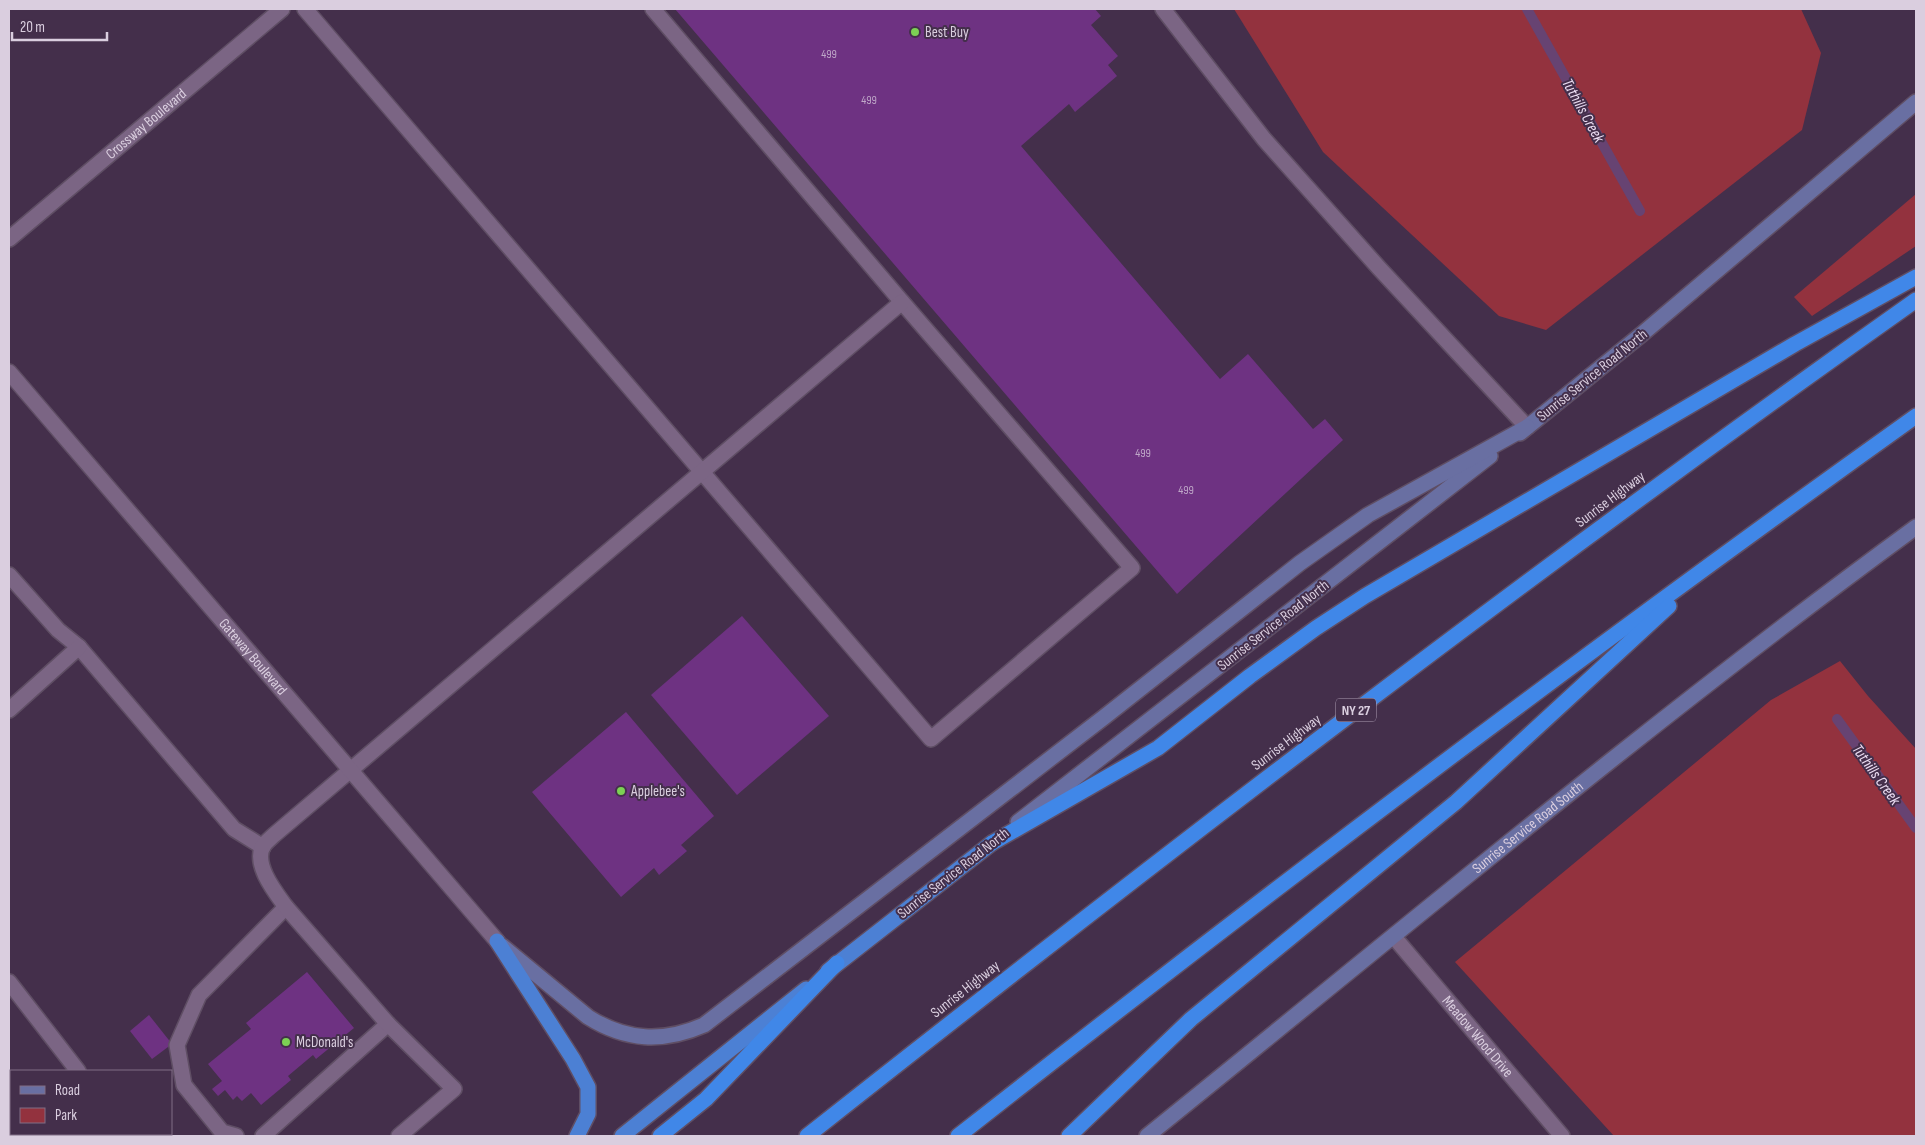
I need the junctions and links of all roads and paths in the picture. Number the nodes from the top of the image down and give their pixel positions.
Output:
1 (282, 9) edge
2 (305, 9) edge
3 (653, 9) edge
4 (1163, 9) edge
5 (1916, 102) edge
6 (9, 239) edge
7 (1916, 277) edge
8 (1916, 300) edge
9 (902, 302) junction
10 (9, 372) edge
11 (1916, 416) edge
12 (1527, 427) junction
13 (702, 471) junction
14 (1916, 527) edge
15 (1722, 557) junction
16 (9, 575) edge
17 (79, 647) junction
18 (9, 710) edge
19 (349, 769) junction
20 (992, 843) junction
21 (263, 847) junction
22 (286, 907) junction
23 (1394, 937) junction
24 (496, 941) junction
25 (837, 963) junction
26 (9, 982) edge
27 (388, 1024) junction
28 (77, 1070) edge
29 (236, 1136) edge
30 (263, 1136) edge
31 (399, 1136) edge
32 (578, 1136) edge
33 (622, 1136) edge
34 (660, 1136) edge
35 (807, 1136) edge
36 (958, 1136) edge
37 (1069, 1136) edge
38 (1147, 1136) edge
39 (1562, 1136) edge

1 - 6 street, Crossway Boulevard
2 - 13 street
3 - 9 street
4 - 12 street
5 - 12 main road, Sunrise Service Road North
7 - 20 highway
8 - 35 highway, Sunrise Highway / NY 27
9 - 13 street
9 - 13 street
10 - 19 street, Gateway Boulevard
11 - 15 highway
12 - 20 main road, Sunrise Service Road North
12 - 24 main road
13 - 19 street
14 - 23 main road, Sunrise Service Road South
15 - 36 highway
15 - 37 highway
16 - 17 street
17 - 18 street
17 - 21 street
19 - 21 street
19 - 24 street, Gateway Boulevard
20 - 25 highway, Sunrise Service Road North
21 - 22 street
22 - 27 street
22 - 29 street
23 - 38 main road, Sunrise Service Road South
23 - 39 street, Meadow Wood Drive
24 - 32 highway
25 - 33 highway, Sunrise Service Road North
25 - 34 highway
26 - 28 street
27 - 30 street
27 - 31 street

